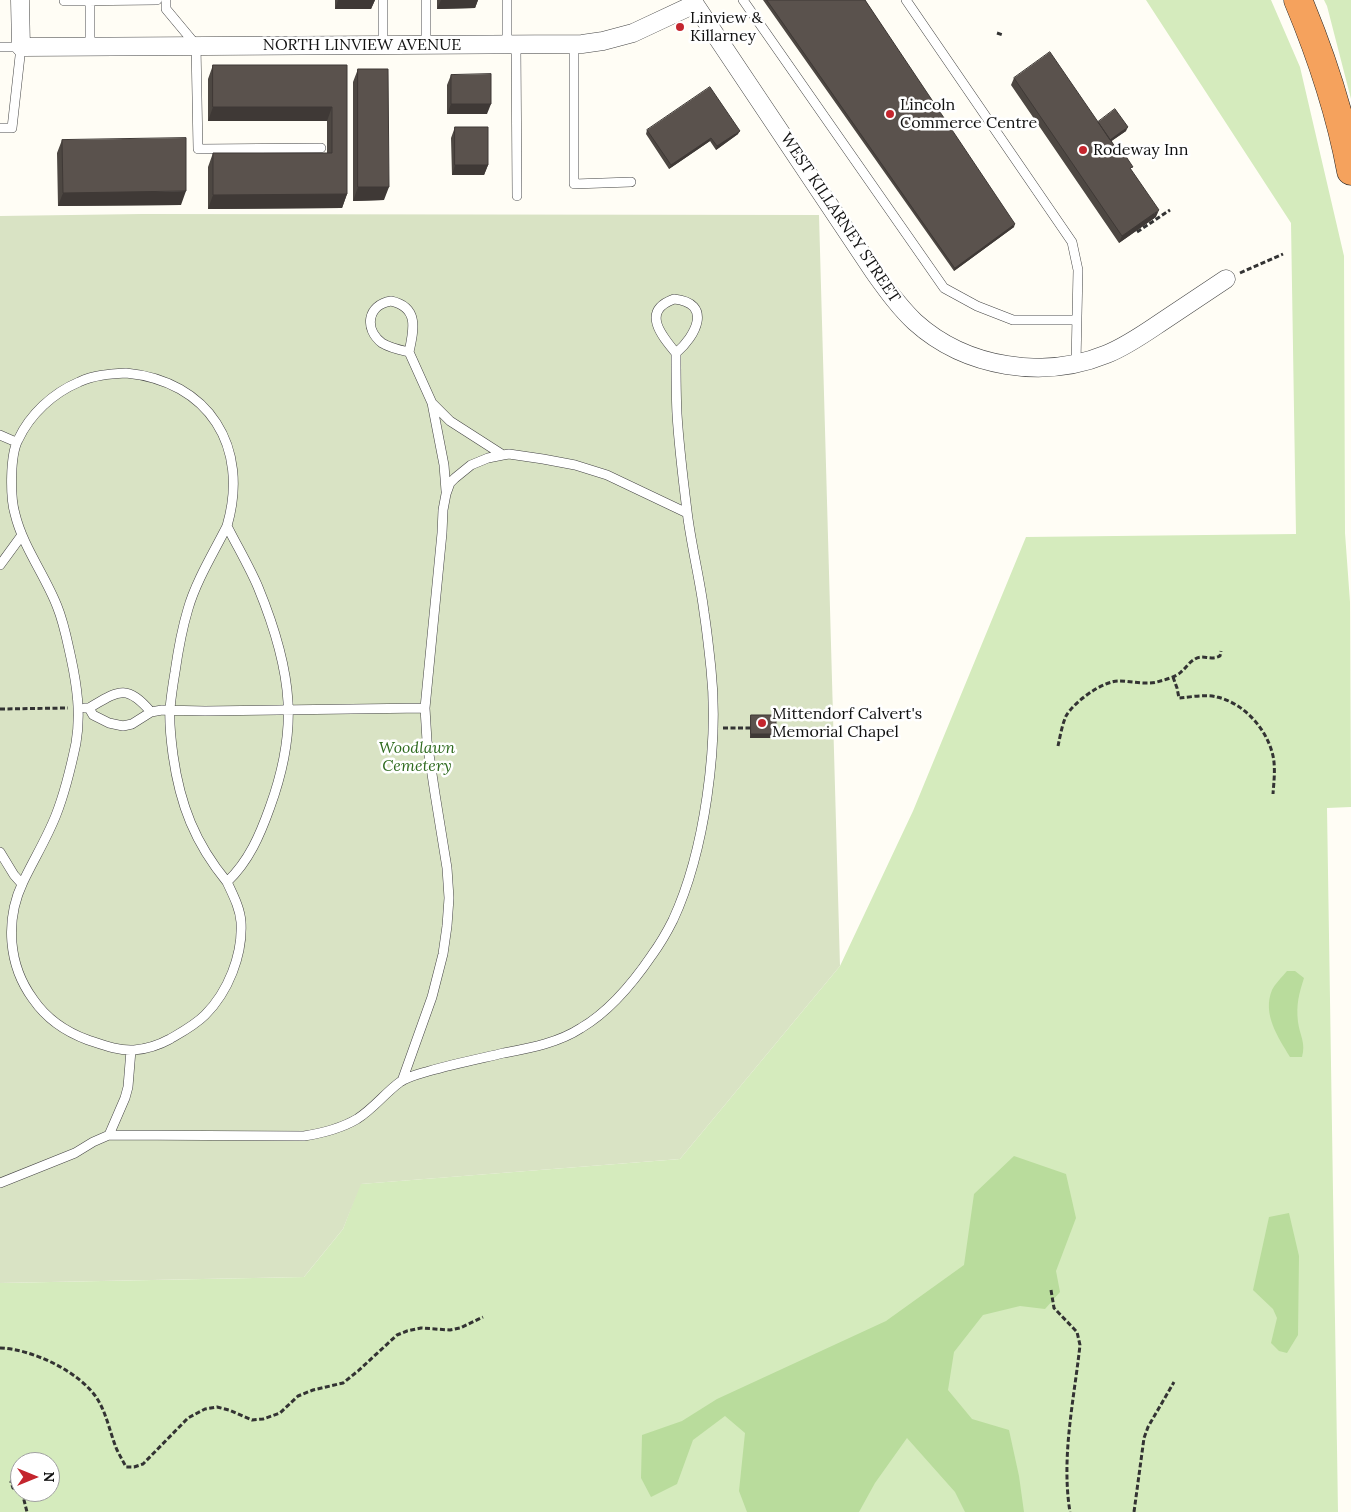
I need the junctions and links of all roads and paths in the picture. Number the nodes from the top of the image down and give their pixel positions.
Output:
1 (20, 0) edge
2 (157, 0) edge
3 (166, 0) edge
4 (383, 0) edge
5 (426, 0) edge
6 (507, 0) edge
7 (743, 0) edge
8 (906, 0) edge
9 (1298, 0) edge
10 (64, 1) dead end
11 (90, 1) edge
12 (694, 2) edge
13 (997, 33) dead end
14 (1004, 35) dead end
15 (512, 44) junction
16 (574, 44) junction
17 (196, 45) junction
18 (383, 45) junction
19 (426, 45) junction
20 (90, 46) junction
21 (0, 47) edge
22 (21, 47) junction
23 (0, 128) edge
24 (321, 148) dead end
25 (1351, 171) edge
26 (631, 182) dead end
27 (517, 196) dead end
28 (1170, 210) dead end
29 (1137, 232) edge
30 (1283, 254) dead end
31 (1226, 279) joint
32 (1077, 320) junction
33 (409, 352) junction
34 (676, 353) junction
35 (1076, 363) junction
36 (432, 403) junction
37 (0, 435) edge
38 (16, 442) junction
39 (503, 454) junction
40 (446, 494) junction
41 (687, 514) junction
42 (227, 526) junction
43 (22, 535) junction
44 (0, 565) edge
45 (1221, 652) dead end
46 (1173, 677) junction
47 (79, 708) junction
48 (89, 708) junction
49 (425, 708) junction
50 (0, 709) edge
51 (288, 709) junction
52 (170, 711) junction
53 (151, 712) junction
54 (712, 728) junction
55 (750, 728) edge
56 (1058, 746) dead end
57 (1274, 794) dead end
58 (0, 852) edge
59 (227, 882) junction
60 (22, 884) junction
61 (131, 1050) junction
62 (402, 1081) junction
63 (109, 1135) junction
64 (0, 1183) edge
65 (1051, 1290) dead end
66 (483, 1318) dead end
67 (0, 1348) edge
68 (1174, 1382) dead end
69 (1070, 1512) edge
70 (1134, 1512) edge

1 - 22 street
2 - 11 lane
3 - 17 lane
4 - 18 lane
5 - 19 lane
6 - 15 lane
7 - 32 lane
8 - 32 lane
9 - 25 highway
10 - 11 lane
11 - 20 lane
12 - 16 street, NORTH LINVIEW AVENUE
12 - 35 street, WEST KILLARNEY STREET
13 - 14 path
15 - 16 street, NORTH LINVIEW AVENUE
15 - 19 street, NORTH LINVIEW AVENUE
15 - 27 lane
16 - 26 lane
17 - 18 street, NORTH LINVIEW AVENUE
17 - 20 street, NORTH LINVIEW AVENUE
17 - 24 lane
18 - 19 street, NORTH LINVIEW AVENUE
20 - 22 street, NORTH LINVIEW AVENUE
21 - 22 lane
22 - 23 lane
28 - 29 path
30 - 31 path
31 - 35 street, WEST KILLARNEY STREET
32 - 35 lane
33 - 33 lane
33 - 36 lane
34 - 34 lane
34 - 41 lane
36 - 39 lane
36 - 40 lane
37 - 38 lane
38 - 42 lane
38 - 43 lane
39 - 40 lane
39 - 41 lane
40 - 49 lane
41 - 54 lane
42 - 51 lane
42 - 52 lane
43 - 44 lane
43 - 47 lane
45 - 46 path
46 - 56 path
46 - 57 path
47 - 48 lane
47 - 50 path
47 - 60 lane
48 - 53 lane
48 - 53 lane
49 - 51 lane
49 - 62 lane
51 - 52 lane
51 - 59 lane
52 - 53 lane
52 - 59 lane
54 - 55 path
54 - 62 lane
58 - 60 lane
59 - 61 lane
60 - 61 lane
61 - 63 lane
62 - 63 lane
63 - 64 lane
65 - 69 path
66 - 67 path
68 - 70 path

